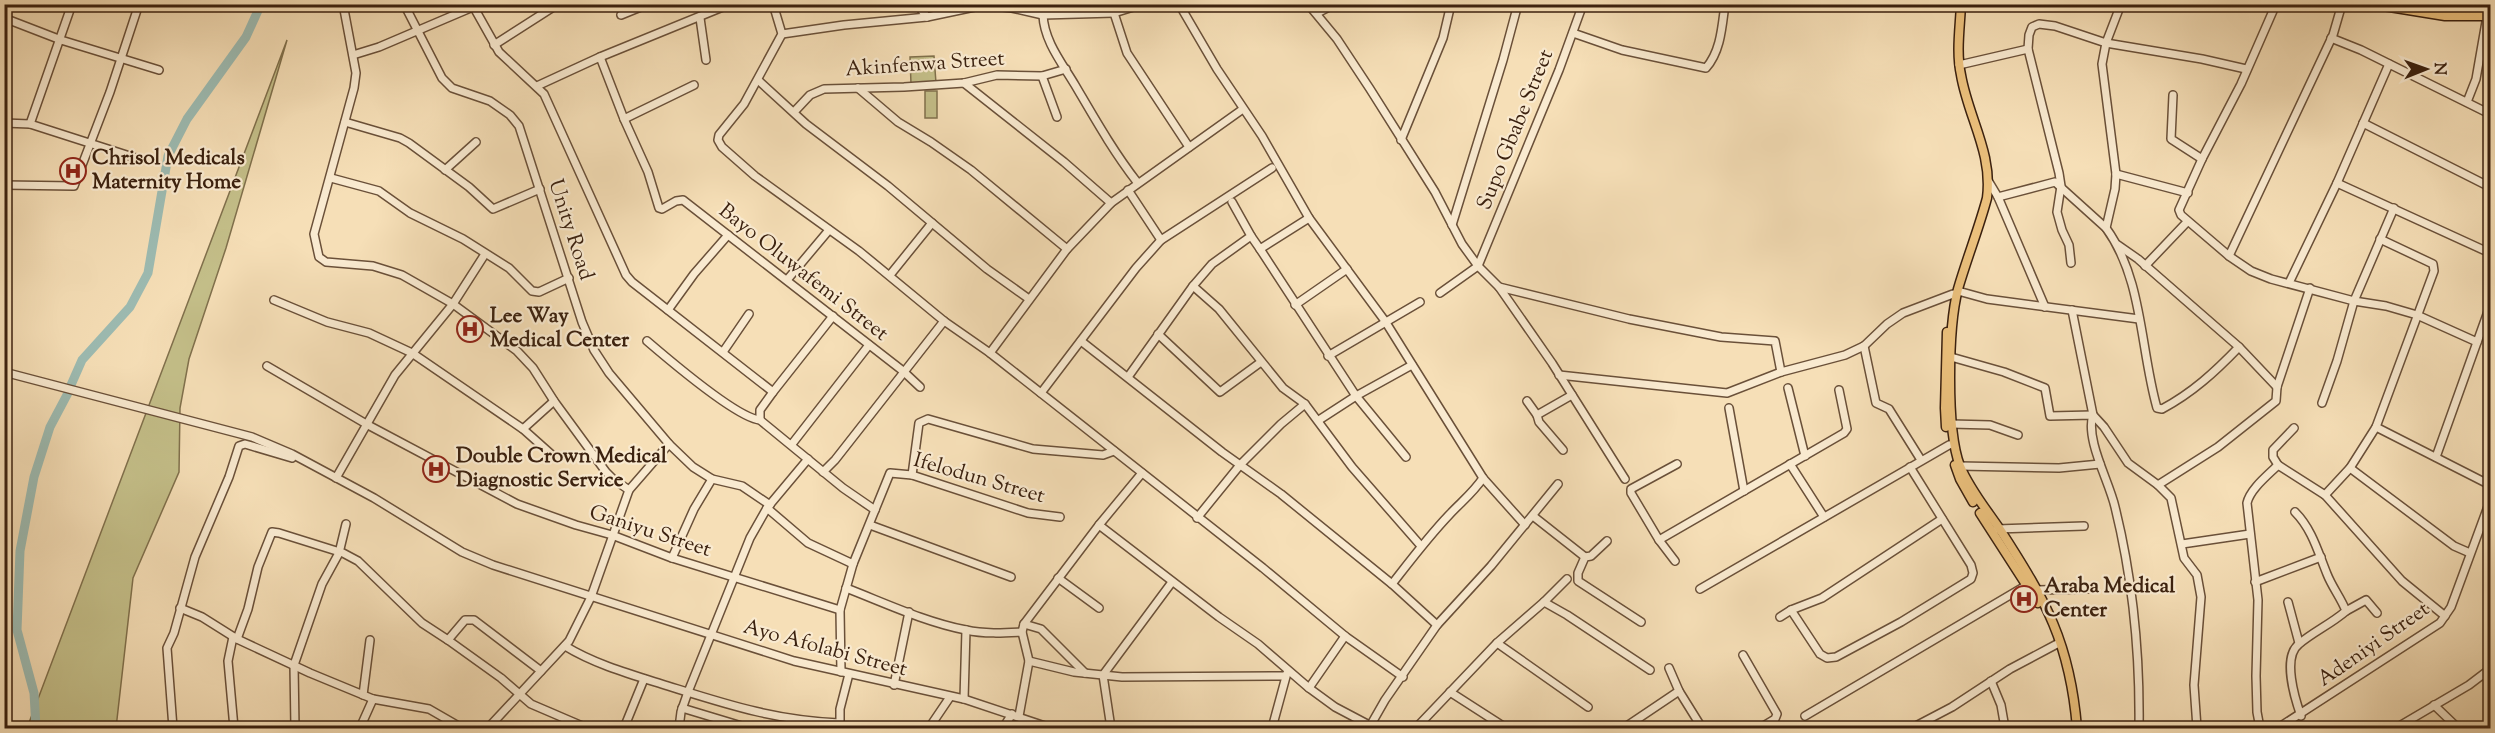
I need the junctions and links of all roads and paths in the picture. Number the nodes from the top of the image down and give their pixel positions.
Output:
1 (72, 4) edge
2 (139, 4) edge
3 (344, 4) edge
4 (404, 4) edge
5 (648, 4) edge
6 (730, 4) edge
7 (773, 4) edge
8 (917, 4) edge
9 (1143, 4) edge
10 (1179, 4) edge
11 (1308, 4) edge
12 (1335, 4) edge
13 (1451, 4) edge
14 (1518, 4) edge
15 (1582, 4) edge
16 (1725, 4) edge
17 (1957, 4) edge
18 (1961, 4) edge
19 (2121, 4) edge
20 (2276, 4) edge
21 (2342, 4) edge
22 (2371, 4) edge
23 (2410, 4) edge
24 (472, 6) edge
25 (552, 6) edge
26 (1114, 13) junction
27 (1317, 13) junction
28 (2489, 14) edge
29 (621, 15) dead end
30 (1043, 15) junction
31 (927, 17) junction
32 (4, 18) edge
33 (700, 18) junction
34 (416, 29) junction
35 (1573, 33) junction
36 (782, 34) junction
37 (2331, 38) junction
38 (61, 39) junction
39 (2106, 43) junction
40 (494, 45) junction
41 (2028, 49) junction
42 (353, 55) junction
43 (122, 57) junction
44 (600, 57) junction
45 (706, 60) dead end
46 (2389, 64) junction
47 (1959, 65) junction
48 (1066, 69) junction
49 (2246, 69) junction
50 (159, 70) dead end
51 (1042, 76) junction
52 (758, 81) junction
53 (964, 83) junction
54 (693, 85) dead end
55 (537, 86) junction
56 (858, 87) junction
57 (2173, 95) dead end
58 (2467, 102) junction
59 (1243, 109) junction
60 (794, 112) junction
61 (2490, 114) edge
62 (1057, 117) dead end
63 (624, 119) junction
64 (4, 123) edge
65 (345, 123) junction
66 (2363, 123) junction
67 (30, 124) junction
68 (1401, 140) junction
69 (476, 141) dead end
70 (91, 144) junction
71 (1189, 147) junction
72 (136, 158) dead end
73 (2202, 159) junction
74 (1272, 168) dead end
75 (446, 170) junction
76 (2116, 174) junction
77 (331, 178) junction
78 (1137, 182) junction
79 (1989, 182) junction
80 (2337, 183) junction
81 (4, 185) edge
82 (2061, 186) junction
83 (2490, 187) edge
84 (540, 189) junction
85 (1128, 190) junction
86 (2188, 193) junction
87 (1998, 197) junction
88 (1232, 202) dead end
89 (1111, 203) junction
90 (2394, 208) junction
91 (1309, 218) junction
92 (932, 222) junction
93 (2187, 222) junction
94 (1452, 225) junction
95 (2106, 228) junction
96 (829, 230) junction
97 (728, 235) junction
98 (1251, 236) junction
99 (2380, 239) junction
100 (1161, 240) junction
101 (2118, 245) junction
102 (1067, 249) junction
103 (1260, 249) junction
104 (2490, 253) edge
105 (485, 254) junction
106 (2229, 256) junction
107 (2071, 263) dead end
108 (1478, 266) junction
109 (2145, 266) junction
110 (1347, 269) junction
111 (890, 275) junction
112 (569, 278) junction
113 (787, 280) junction
114 (2289, 283) junction
115 (1193, 286) junction
116 (1498, 287) junction
117 (2310, 288) junction
118 (1440, 293) dead end
119 (1955, 293) junction
120 (1029, 299) junction
121 (274, 300) dead end
122 (2354, 301) junction
123 (1420, 303) dead end
124 (453, 304) junction
125 (1295, 305) junction
126 (2490, 306) edge
127 (2045, 307) junction
128 (668, 310) junction
129 (2072, 310) junction
130 (749, 314) dead end
131 (2417, 315) junction
132 (833, 316) junction
133 (2139, 319) junction
134 (944, 321) junction
135 (1385, 321) junction
136 (1158, 334) junction
137 (647, 341) dead end
138 (1081, 341) junction
139 (2477, 342) junction
140 (869, 345) junction
141 (1864, 346) junction
142 (2239, 347) junction
143 (723, 352) junction
144 (412, 353) junction
145 (990, 353) junction
146 (1328, 356) junction
147 (1951, 357) junction
148 (1261, 362) junction
149 (1412, 365) junction
150 (267, 366) dead end
151 (903, 371) junction
152 (4, 372) edge
153 (1781, 372) junction
154 (1559, 375) junction
155 (1128, 377) junction
156 (920, 387) dead end
157 (1788, 388) dead end
158 (1839, 390) dead end
159 (2277, 390) junction
160 (773, 392) junction
161 (1041, 393) junction
162 (1572, 395) junction
163 (1356, 396) junction
164 (554, 401) junction
165 (1527, 401) dead end
166 (2322, 403) dead end
167 (1305, 404) junction
168 (1729, 408) dead end
169 (1537, 415) junction
170 (2093, 415) junction
171 (760, 420) junction
172 (1319, 420) junction
173 (1951, 424) junction
174 (368, 425) junction
175 (2376, 427) junction
176 (2294, 428) dead end
177 (524, 429) junction
178 (2018, 435) dead end
179 (669, 444) junction
180 (792, 444) junction
181 (1948, 445) junction
182 (1563, 450) dead end
183 (1114, 451) junction
184 (551, 454) dead end
185 (1805, 456) junction
186 (1406, 457) dead end
187 (2436, 458) junction
188 (808, 459) junction
189 (1921, 460) junction
190 (1677, 464) dead end
191 (1790, 464) junction
192 (2100, 464) junction
193 (1240, 465) junction
194 (2278, 465) junction
195 (313, 466) junction
196 (1960, 466) junction
197 (1910, 467) junction
198 (2350, 468) junction
199 (823, 471) junction
200 (1142, 473) junction
201 (912, 475) junction
202 (1483, 477) junction
203 (336, 478) junction
204 (712, 479) junction
205 (1625, 479) dead end
206 (1558, 484) dead end
207 (2158, 485) junction
208 (2490, 485) edge
209 (629, 490) junction
210 (1744, 491) junction
211 (2325, 495) junction
212 (2490, 501) edge
213 (769, 507) junction
214 (875, 510) junction
215 (2295, 512) dead end
216 (1533, 516) junction
217 (1060, 517) dead end
218 (1824, 517) junction
219 (1197, 518) junction
220 (1942, 519) junction
221 (346, 524) dead end
222 (870, 525) junction
223 (1099, 525) junction
224 (1525, 525) junction
225 (2084, 526) dead end
226 (1996, 529) junction
227 (612, 534) junction
228 (2250, 534) junction
229 (1659, 540) junction
230 (1607, 541) dead end
231 (2182, 544) junction
232 (1421, 546) junction
233 (339, 553) junction
234 (2470, 553) junction
235 (1585, 557) junction
236 (2321, 557) junction
237 (672, 558) junction
238 (1675, 561) dead end
239 (853, 564) junction
240 (734, 576) junction
241 (1011, 577) dead end
242 (1058, 578) junction
243 (1567, 579) dead end
244 (1172, 582) junction
245 (2255, 582) junction
246 (1392, 584) junction
247 (2027, 585) junction
248 (846, 588) junction
249 (1700, 589) dead end
250 (2088, 589) dead end
251 (2037, 590) junction
252 (591, 597) junction
253 (1544, 602) junction
254 (2288, 602) dead end
255 (180, 608) junction
256 (1099, 608) dead end
257 (840, 610) junction
258 (1791, 610) junction
259 (909, 612) junction
260 (2346, 612) junction
261 (2377, 613) dead end
262 (2445, 616) junction
263 (1780, 617) dead end
264 (1641, 622) dead end
265 (1437, 625) junction
266 (1023, 628) junction
267 (966, 630) junction
268 (710, 634) junction
269 (1345, 636) junction
270 (235, 638) junction
271 (448, 639) junction
272 (370, 640) dead end
273 (1497, 643) junction
274 (2299, 643) junction
275 (2057, 644) junction
276 (565, 646) junction
277 (1743, 655) dead end
278 (1029, 661) junction
279 (294, 665) junction
280 (1670, 668) dead end
281 (2490, 669) edge
282 (541, 670) junction
283 (1650, 670) dead end
284 (841, 672) junction
285 (1085, 673) junction
286 (1286, 673) junction
287 (849, 674) junction
288 (1103, 675) junction
289 (1403, 677) junction
290 (644, 679) junction
291 (1991, 681) junction
292 (894, 685) junction
293 (1309, 688) junction
294 (1679, 691) junction
295 (688, 692) junction
296 (1450, 692) junction
297 (520, 694) junction
298 (363, 695) junction
299 (950, 697) junction
300 (373, 699) junction
301 (964, 699) junction
302 (2434, 705) junction
303 (1587, 707) dead end
304 (682, 708) junction
305 (1015, 715) junction
306 (1804, 716) dead end
307 (2301, 716) junction
308 (798, 725) edge
309 (839, 726) edge
310 (1370, 727) edge
311 (1917, 727) edge
312 (1504, 728) edge
313 (173, 729) edge
314 (234, 729) edge
315 (296, 729) edge
316 (360, 729) edge
317 (462, 729) edge
318 (488, 729) edge
319 (587, 729) edge
320 (624, 729) edge
321 (679, 729) edge
322 (757, 729) edge
323 (929, 729) edge
324 (1003, 729) edge
325 (1051, 729) edge
326 (1112, 729) edge
327 (1272, 729) edge
328 (1416, 729) edge
329 (1624, 729) edge
330 (1702, 729) edge
331 (1760, 729) edge
332 (2005, 729) edge
333 (2071, 729) edge
334 (2077, 729) edge
335 (2139, 729) edge
336 (2197, 729) edge
337 (2260, 729) edge
338 (2278, 729) edge
339 (2396, 729) edge
340 (2458, 729) edge

1 - 38 street
2 - 43 street
3 - 42 street
4 - 34 street, Unity Road
5 - 29 street
6 - 33 street
7 - 36 street
8 - 31 street
9 - 26 street
10 - 59 street
11 - 27 street
12 - 27 street
13 - 68 street
14 - 94 street
15 - 35 street, Supo Gbabe Street
16 - 35 street
17 - 119 main road
18 - 47 main road
19 - 39 street
20 - 49 street
21 - 37 street
22 - 28 main road
23 - 28 main road
24 - 34 street
24 - 40 street
25 - 40 street
26 - 30 street
26 - 71 street
27 - 68 street
28 - 58 street
30 - 31 street
30 - 48 street
31 - 36 street
32 - 38 street
33 - 44 street
33 - 45 street
34 - 42 street
34 - 84 street, Unity Road
35 - 108 street, Supo Gbabe Street
36 - 52 street
37 - 46 street
37 - 106 street
38 - 43 street
38 - 67 street
39 - 41 street
39 - 49 street
39 - 76 street
40 - 55 street
41 - 47 street
41 - 82 street
42 - 65 street
43 - 50 street
43 - 70 street
44 - 55 street
44 - 63 street
46 - 58 street
46 - 66 street
47 - 79 main road
48 - 51 street, Akinfenwa Street
48 - 78 street
49 - 73 street
51 - 53 street, Akinfenwa Street
51 - 62 street
52 - 60 street
52 - 96 street
53 - 56 street, Akinfenwa Street
53 - 89 street
54 - 63 street
55 - 128 street
56 - 60 street, Akinfenwa Street
56 - 102 street
57 - 73 street
58 - 61 street
59 - 71 street
59 - 91 street
60 - 92 street
63 - 97 street, Bayo Oluwafemi Street
64 - 67 street
65 - 75 street
65 - 77 street
66 - 80 street
66 - 83 street
67 - 70 street
68 - 94 street
69 - 75 street
70 - 72 street
70 - 81 street
71 - 78 street
73 - 86 street
74 - 100 street
75 - 84 street
76 - 86 street
76 - 95 street
77 - 105 street
77 - 124 street
78 - 85 street
79 - 87 street
79 - 119 main road
80 - 90 street
80 - 114 street
82 - 87 street
82 - 95 street
82 - 107 street
84 - 112 street, Unity Road
85 - 89 street
85 - 100 street
86 - 93 street
87 - 127 street
88 - 98 street
89 - 102 street
90 - 99 street
90 - 104 street
91 - 103 street
91 - 110 street
92 - 111 street
92 - 120 street
93 - 106 street
93 - 109 street
94 - 108 street
95 - 101 street
96 - 111 street
96 - 113 street
97 - 113 street, Bayo Oluwafemi Street
97 - 128 street
98 - 103 street
98 - 115 street
99 - 122 street
99 - 131 street
100 - 138 street
101 - 109 street
101 - 133 street
102 - 120 street
103 - 125 street
105 - 112 street
105 - 124 street
106 - 114 street
108 - 116 street
108 - 118 street
109 - 142 street
110 - 125 street
110 - 135 street
111 - 134 street
112 - 179 street, Unity Road
113 - 132 street, Bayo Oluwafemi Street
114 - 117 street
115 - 136 street
115 - 148 street
116 - 153 street
116 - 154 street
117 - 122 street
117 - 159 street
119 - 127 street
119 - 141 street
119 - 147 main road
119 - 181 main road
120 - 145 street
121 - 144 street
122 - 131 street
122 - 166 street
123 - 135 street
124 - 144 street
124 - 164 street
125 - 146 street
126 - 139 street
127 - 129 street
128 - 143 street
129 - 133 street
129 - 170 street
130 - 143 street
131 - 139 street
131 - 175 street
132 - 140 street, Bayo Oluwafemi Street
132 - 160 street
133 - 142 street
134 - 145 street
134 - 151 street
135 - 146 street
135 - 149 street
136 - 148 street
136 - 155 street
137 - 171 street
138 - 155 street
138 - 161 street
139 - 187 street
140 - 151 street, Bayo Oluwafemi Street
140 - 180 street
141 - 153 street
141 - 189 street
142 - 159 street
143 - 160 street
144 - 174 street
144 - 177 street
145 - 161 street
146 - 163 street
147 - 170 street
147 - 173 main road
148 - 167 street
149 - 163 street
149 - 202 street
150 - 174 street, Ganiyu Street
151 - 156 street, Bayo Oluwafemi Street
151 - 199 street
152 - 195 street
153 - 154 street
154 - 162 street
155 - 193 street
157 - 185 street
158 - 185 street
159 - 207 street
160 - 171 street
161 - 183 street
162 - 169 street
162 - 205 street
163 - 172 street
163 - 186 street
164 - 177 street
164 - 209 street
165 - 169 street
167 - 172 street
167 - 193 street
168 - 210 street
169 - 182 street
170 - 192 street
170 - 207 street
171 - 180 street
172 - 232 street
173 - 178 street
173 - 196 main road
174 - 203 street
174 - 227 street, Ganiyu Street
175 - 187 street
175 - 198 street
176 - 194 street
177 - 184 street
179 - 204 street, Unity Road
179 - 209 street
180 - 188 street
181 - 189 street
181 - 226 main road
183 - 200 street
183 - 201 street
185 - 191 street
187 - 208 street
188 - 199 street
188 - 213 street
189 - 197 street
190 - 229 street
191 - 210 street
191 - 218 street
192 - 196 street
192 - 335 street
193 - 219 street
193 - 246 street
194 - 211 street
194 - 228 street
195 - 203 street, Ayo Afolabi Street
195 - 255 street
196 - 226 main road
197 - 218 street
197 - 220 street
198 - 211 street
198 - 234 street
199 - 214 street
200 - 219 street
200 - 223 street
201 - 214 street, Ifelodun Street
201 - 217 street, Ifelodun Street
202 - 224 street
202 - 232 street
203 - 252 street, Ayo Afolabi Street
204 - 213 street, Unity Road
204 - 237 street
206 - 216 street
207 - 231 street
209 - 227 street
210 - 229 street
211 - 262 street
212 - 234 street, Adeniyi Street
213 - 239 street, Unity Road
213 - 240 street
214 - 222 street
215 - 236 street
216 - 224 street
216 - 235 street
218 - 249 street
219 - 269 street
220 - 258 street
220 - 258 street
221 - 233 street
222 - 239 street
222 - 241 street
223 - 242 street
223 - 244 street
224 - 265 street
225 - 226 street
226 - 247 main road
226 - 251 main road
227 - 237 street, Ganiyu Street
227 - 252 street
228 - 231 street
228 - 245 street
229 - 238 street
230 - 235 street
231 - 336 street
232 - 246 street
233 - 270 street
233 - 271 street
233 - 279 street
234 - 262 street, Adeniyi Street
235 - 264 street
236 - 245 street
236 - 260 street
237 - 240 street, Ganiyu Street
239 - 248 street
240 - 257 street, Ganiyu Street
240 - 268 street
242 - 256 street
242 - 266 street
243 - 253 street
244 - 286 street
244 - 288 street
245 - 337 street
246 - 265 street
247 - 275 main road
247 - 306 street
248 - 257 street
248 - 259 street
250 - 251 street
251 - 334 main road
252 - 268 street, Ayo Afolabi Street
252 - 276 street
253 - 273 street
253 - 283 street
254 - 274 street
255 - 270 street
255 - 313 street
257 - 284 street
258 - 263 street
259 - 267 street
259 - 292 street
260 - 261 street
260 - 274 street
262 - 307 street, Adeniyi Street
265 - 289 street
266 - 267 street
266 - 278 street
266 - 285 street
267 - 301 street
268 - 284 street, Ayo Afolabi Street
268 - 295 street
269 - 289 street
269 - 293 street
270 - 279 street
270 - 314 street
271 - 282 street
271 - 297 street
272 - 298 street
273 - 296 street
273 - 303 street
274 - 307 street
275 - 291 street
275 - 333 main road
276 - 282 street
276 - 290 street
277 - 331 street
278 - 285 street
278 - 305 street
279 - 298 street
279 - 315 street
280 - 294 street
281 - 302 street
282 - 297 street
284 - 287 street, Ayo Afolabi Street
285 - 288 street
286 - 288 street
286 - 293 street
286 - 327 street
287 - 292 street, Ayo Afolabi Street
287 - 309 street
288 - 326 street
289 - 310 street
290 - 295 street
290 - 320 street
291 - 311 street
291 - 332 street
292 - 299 street, Ayo Afolabi Street
293 - 310 street
294 - 329 street
294 - 330 street
295 - 304 street
295 - 308 street
296 - 312 street
296 - 328 street
297 - 318 street
297 - 319 street
298 - 300 street
299 - 301 street, Ayo Afolabi Street
299 - 323 street
300 - 316 street
300 - 317 street
301 - 305 street, Ayo Afolabi Street
302 - 339 street
302 - 340 street
304 - 321 street
304 - 322 street
305 - 324 street
305 - 325 street, Ayo Afolabi Street
307 - 338 street, Adeniyi Street
308 - 309 street

